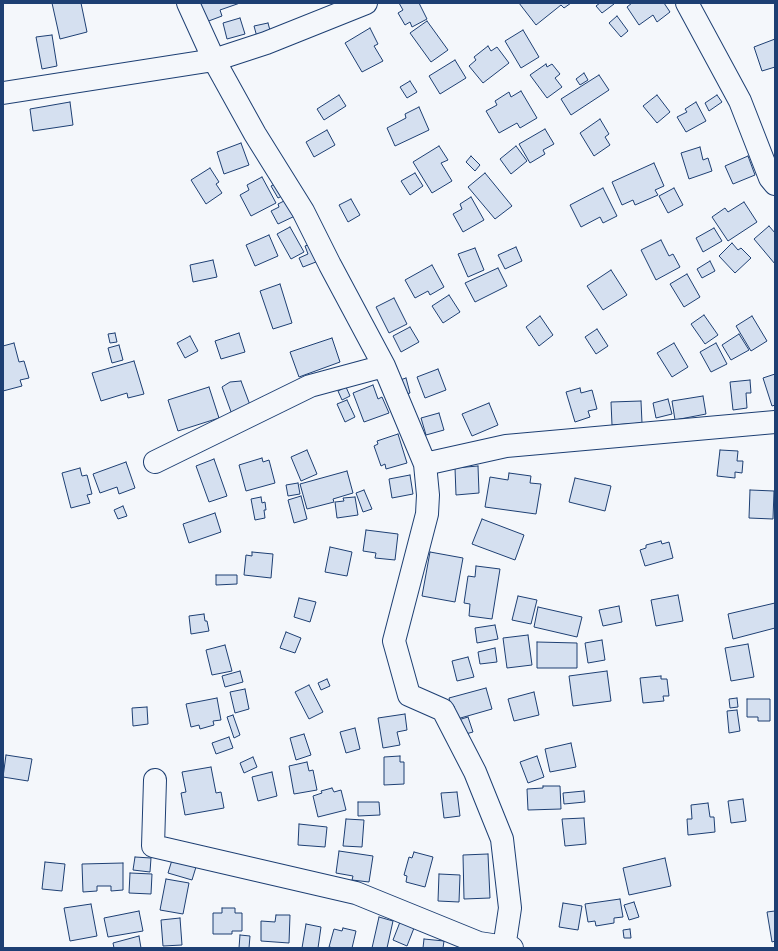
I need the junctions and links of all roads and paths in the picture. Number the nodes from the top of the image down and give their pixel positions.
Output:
1 (188, 3) edge
2 (366, 3) edge
3 (687, 3) edge
4 (214, 60) junction
5 (3, 93) edge
6 (775, 184) edge
7 (384, 366) junction
8 (775, 422) edge
9 (155, 462) dead end
10 (425, 464) junction
11 (154, 780) dead end
12 (507, 948) edge

1 - 4 street
2 - 4 street
3 - 6 street
4 - 5 street
4 - 7 street
7 - 9 street
7 - 10 street
8 - 10 street
10 - 12 street
11 - 12 street

